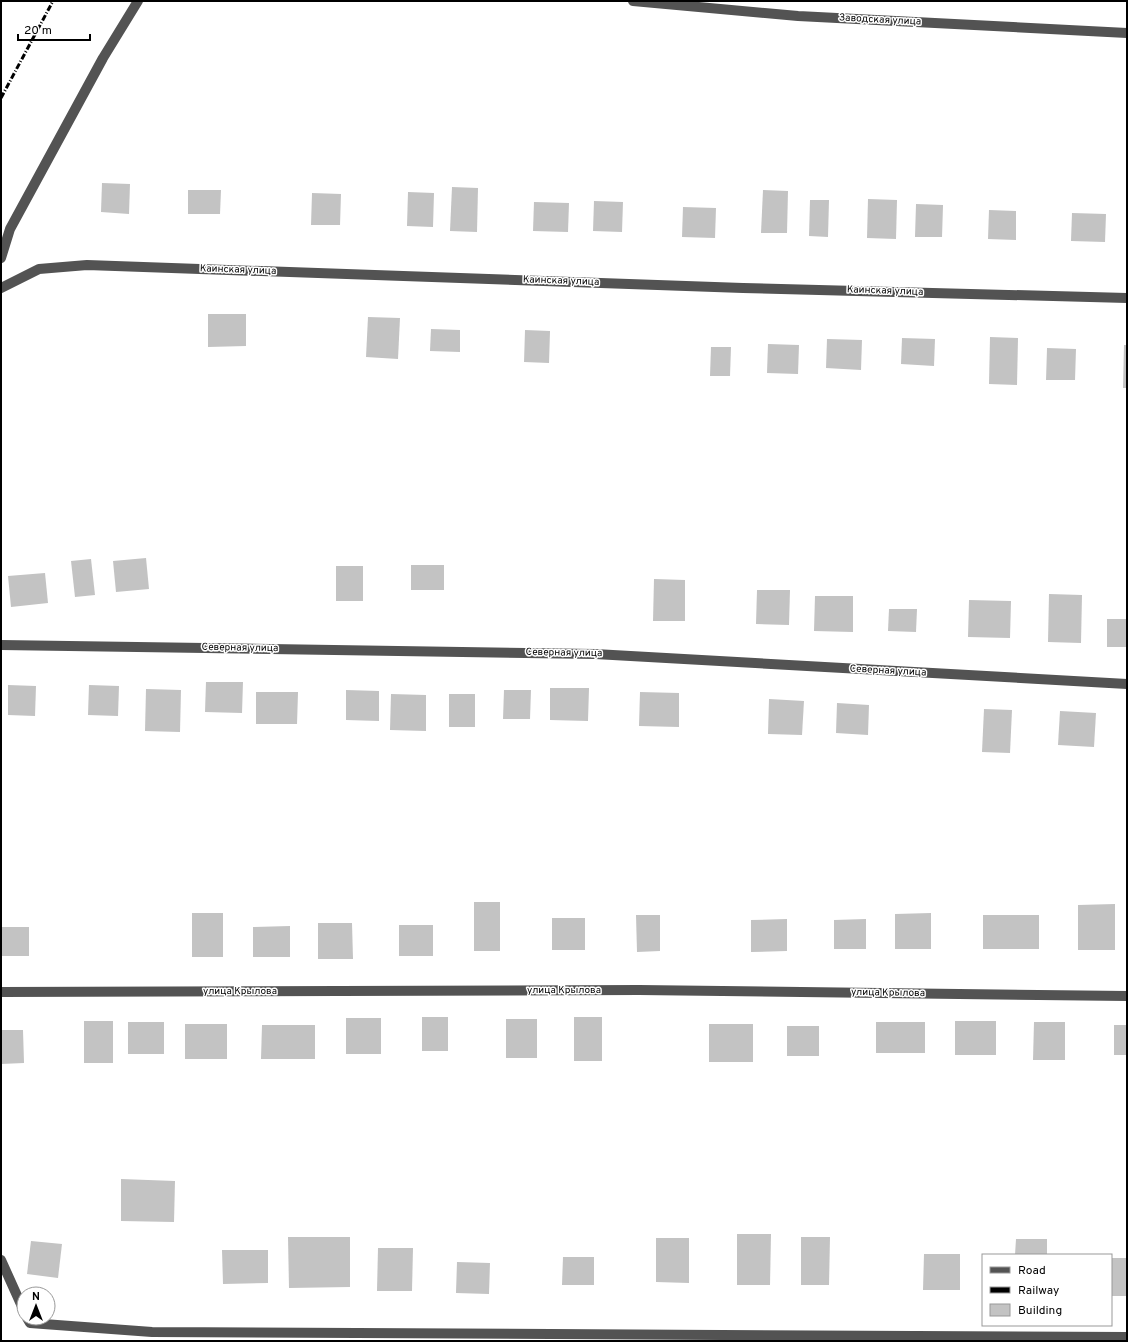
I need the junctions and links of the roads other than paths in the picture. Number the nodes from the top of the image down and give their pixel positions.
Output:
1 (138, 1) edge
2 (633, 1) edge
3 (1127, 33) edge
4 (1, 258) edge
5 (1, 288) edge
6 (1127, 298) edge
7 (1, 645) edge
8 (1127, 684) edge
9 (1, 992) edge
10 (1127, 996) edge
11 (1, 1260) edge
12 (16, 1293) edge
13 (56, 1323) edge
14 (1123, 1338) edge

1 - 4 street
2 - 3 street, Заводская улица
5 - 6 street, Каинская улица
7 - 8 street, Северная улица
9 - 10 street, улица Крылова
11 - 12 street
13 - 14 street

